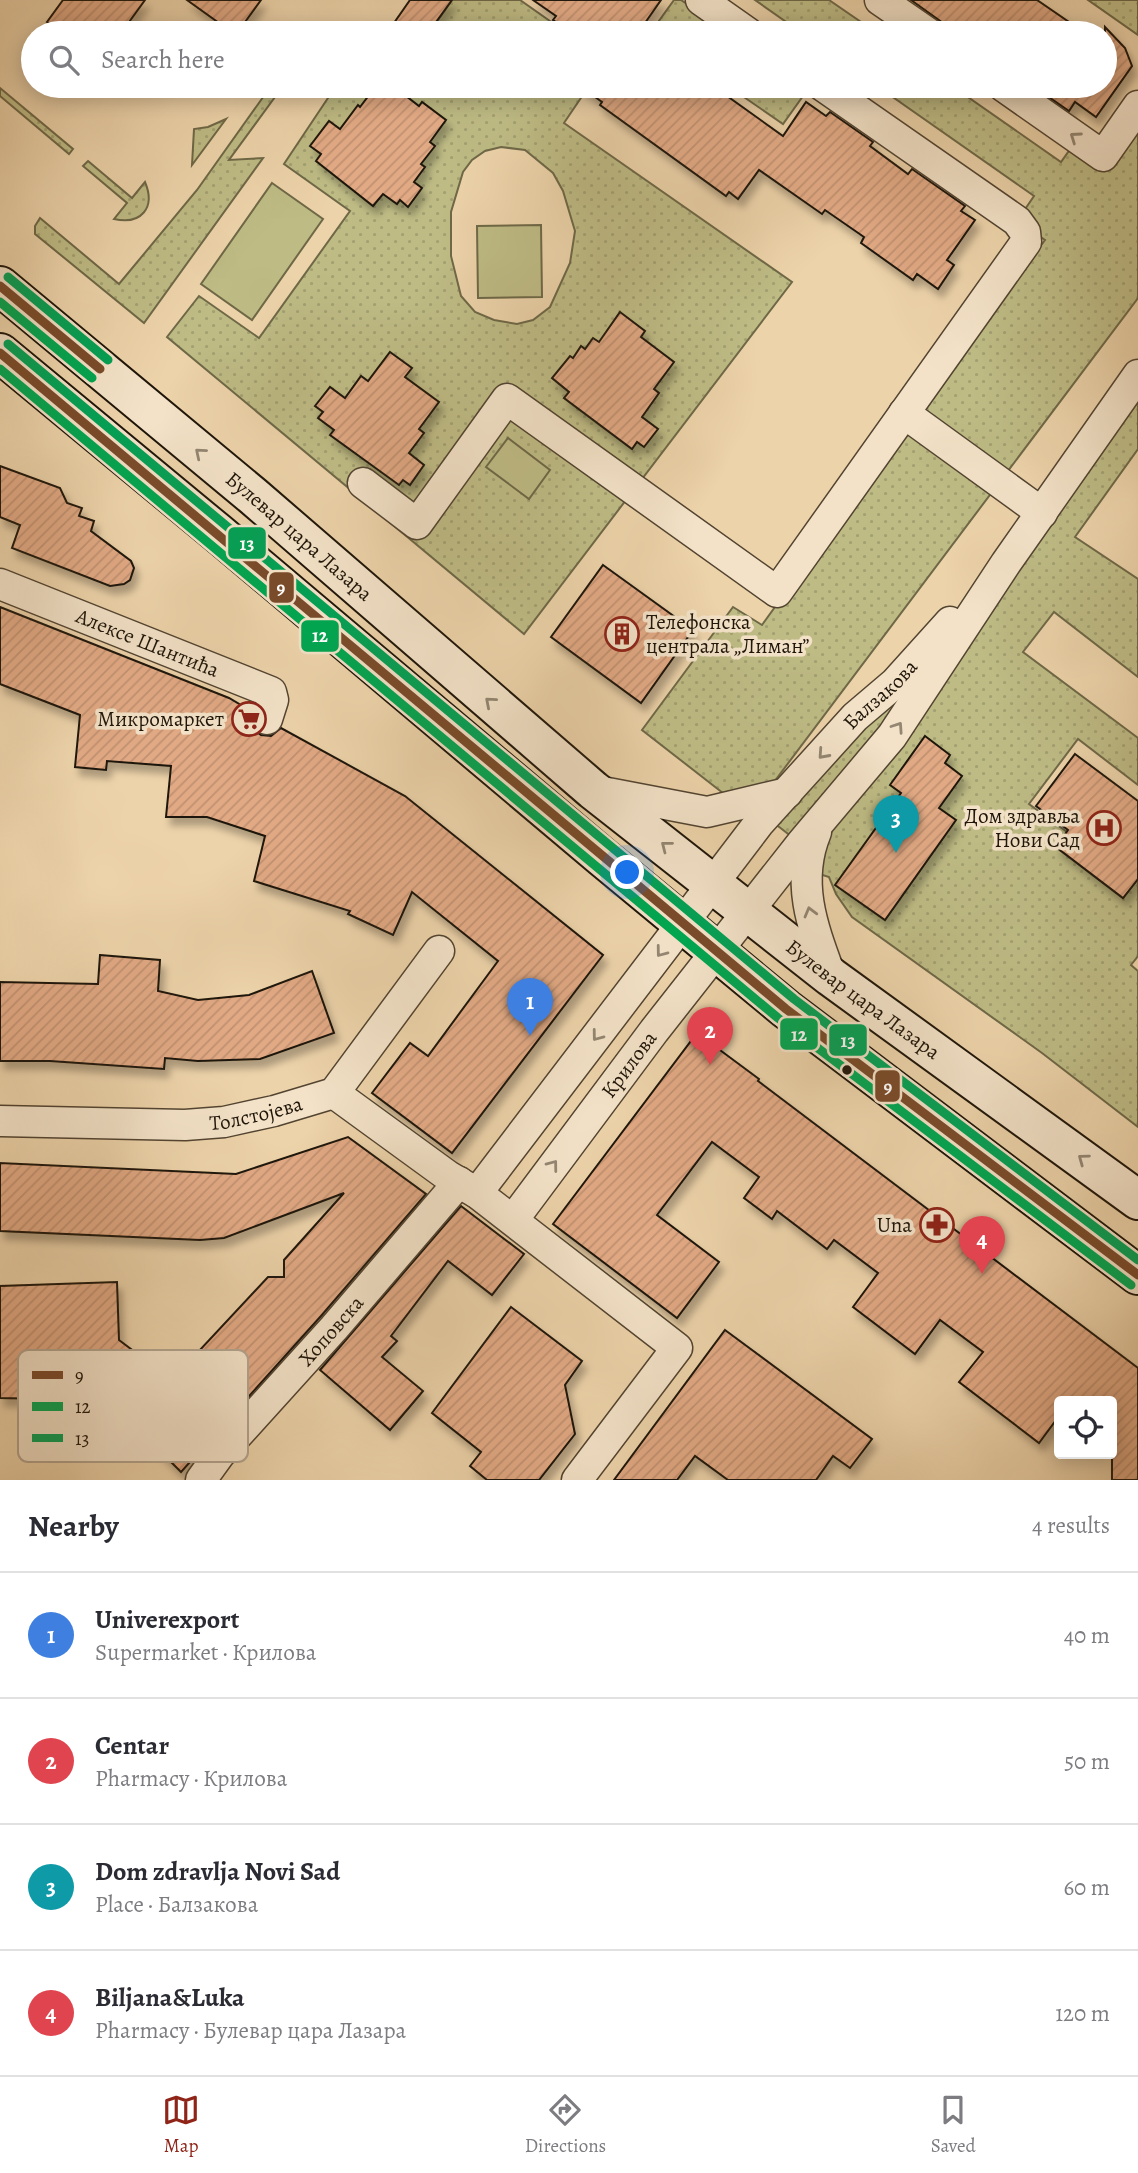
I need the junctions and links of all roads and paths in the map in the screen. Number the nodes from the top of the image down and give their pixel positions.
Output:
1 (701, 0) edge
2 (880, 0) edge
3 (731, 21) edge
4 (911, 21) edge
5 (840, 98) edge
6 (1020, 98) edge
7 (1130, 117) edge
8 (0, 286) edge
9 (0, 354) edge
10 (1138, 375) edge
11 (904, 413) junction
12 (363, 483) dead end
13 (1042, 513) junction
14 (1006, 564) junction
15 (0, 584) edge
16 (267, 719) dead end
17 (593, 790) junction
18 (788, 793) junction
19 (821, 820) junction
20 (713, 883) junction
21 (748, 911) junction
22 (683, 923) junction
23 (439, 951) dead end
24 (716, 951) junction
25 (831, 977) junction
26 (334, 1093) junction
27 (0, 1121) edge
28 (468, 1188) junction
29 (1138, 1200) edge
30 (513, 1220) junction
31 (1138, 1275) edge
32 (248, 1423) edge
33 (214, 1462) edge
34 (201, 1480) edge
35 (577, 1480) edge

1 - 3 street
2 - 4 street
5 - 11 street
7 -> 6 street
17 -> 8 main road, Булевар цара Лазара
9 - 22 main road
10 - 13 street, Балзакова
11 - 12 street
11 - 13 street
13 - 14 street, Балзакова
14 -> 18 street, Балзакова
19 -> 14 street, Балзакова
15 - 16 street, Алексе Шантића
17 - 18 street, Булевар цара Лазара
20 -> 17 main road, Булевар цара Лазара
18 - 20 street, Балзакова
19 - 21 street, Балзакова
25 -> 19 street
20 - 21 main road, Булевар цара Лазара
20 - 22 street
21 - 24 street, Крилова
21 - 25 main road, Булевар цара Лазара
22 - 24 main road
22 -> 28 street, Крилова
23 - 26 street
30 -> 24 street, Крилова
24 - 31 main road
29 -> 25 main road, Булевар цара Лазара
26 - 27 street, Толстојева
26 - 28 street
28 - 30 street
28 - 32 street, Хоповска
30 - 35 street
33 - 34 street, Хоповска

